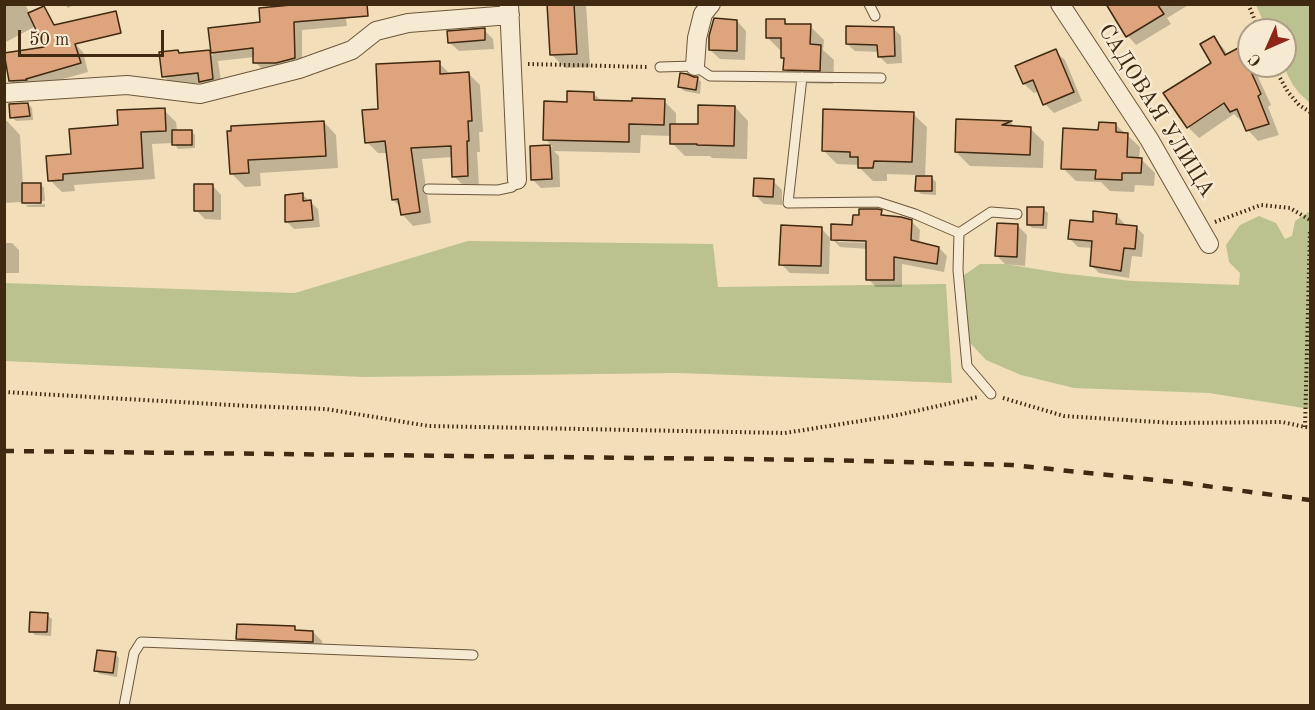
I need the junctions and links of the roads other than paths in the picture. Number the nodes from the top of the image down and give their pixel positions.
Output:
1 (711, 4) edge
2 (869, 4) edge
3 (1060, 4) edge
4 (509, 10) edge
5 (875, 16) dead end
6 (695, 66) junction
7 (660, 67) road end
8 (802, 77) junction
9 (881, 78) dead end
10 (4, 93) edge
11 (517, 180) joint
12 (428, 189) dead end
13 (1017, 214) dead end
14 (959, 233) junction
15 (1209, 244) dead end
16 (991, 394) road end
17 (473, 655) dead end
18 (124, 705) edge

1 - 6 street
2 - 5 lane
3 - 15 street, САДОВАЯ УЛИЦА
4 - 10 street
4 - 11 street
6 - 7 lane
6 - 8 lane
8 - 9 lane
8 - 14 lane
11 - 12 lane
13 - 14 lane
14 - 16 lane
17 - 18 lane

